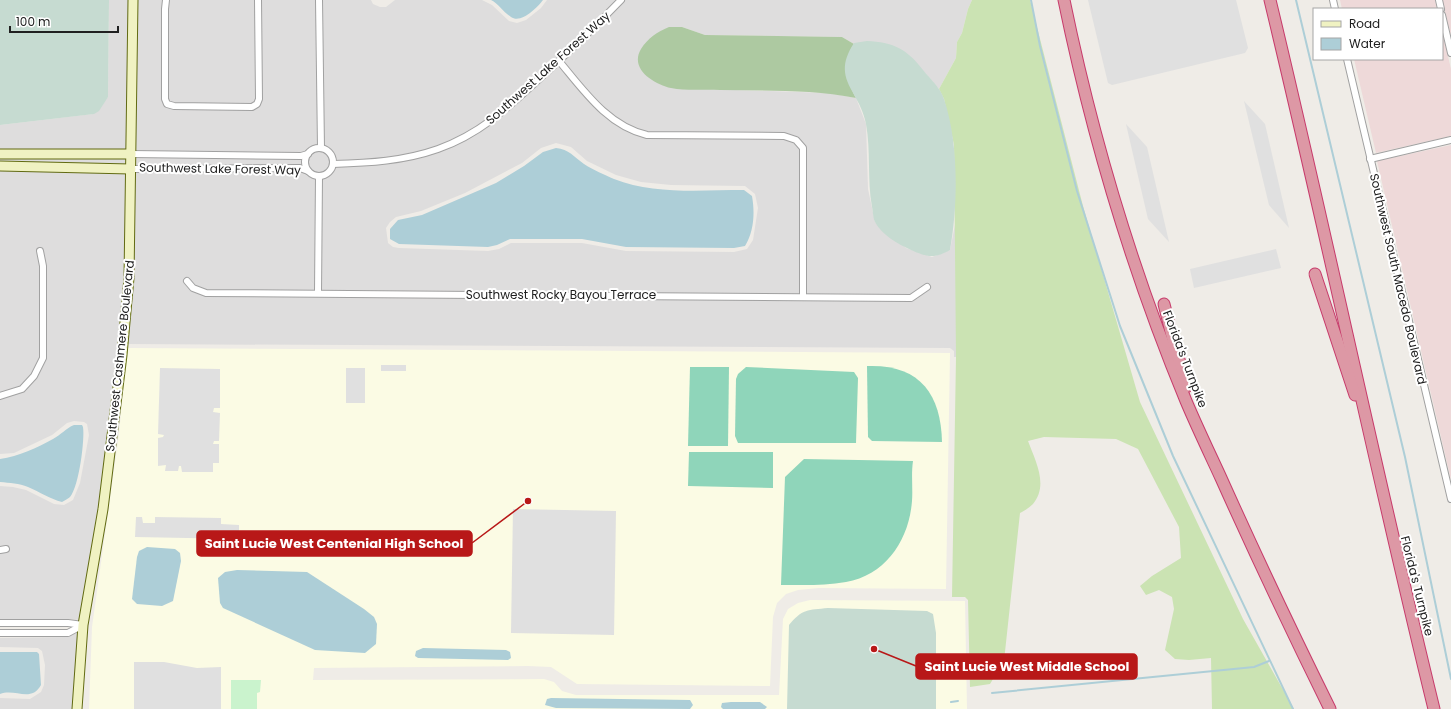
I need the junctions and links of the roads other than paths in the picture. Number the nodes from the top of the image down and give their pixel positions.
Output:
1 (133, 0) edge
2 (166, 0) edge
3 (258, 0) edge
4 (319, 0) edge
5 (621, 0) edge
6 (1064, 0) edge
7 (1270, 0) edge
8 (1443, 19) edge
9 (1451, 53) edge
10 (1347, 60) edge
11 (559, 61) junction
12 (1451, 140) edge
13 (321, 148) junction
14 (0, 154) edge
15 (131, 154) junction
16 (308, 154) junction
17 (238, 155) junction
18 (1370, 159) junction
19 (333, 164) junction
20 (0, 166) edge
21 (240, 168) junction
22 (131, 169) junction
23 (308, 171) junction
24 (319, 176) junction
25 (40, 251) dead end
26 (1315, 274) dead end
27 (187, 281) dead end
28 (927, 287) dead end
29 (318, 293) junction
30 (803, 296) junction
31 (1164, 304) dead end
32 (0, 396) edge
33 (1201, 434) junction
34 (1372, 448) junction
35 (1451, 498) edge
36 (0, 623) edge
37 (83, 625) junction
38 (0, 633) edge
39 (77, 709) edge
40 (1330, 709) edge
41 (1434, 709) edge

1 - 15 street, Southwest Cashmere Boulevard
2 - 3 street
4 - 13 street
5 - 11 street, Southwest Lake Forest Way
6 - 33 highway, Florida's Turnpike
7 - 34 highway, Florida's Turnpike
8 - 9 street
10 - 18 street, Southwest South Macedo Boulevard
11 - 19 street, Southwest Lake Forest Way
11 - 30 street
12 - 18 street
13 - 16 street
13 - 19 street
14 - 15 street
15 - 17 street, Southwest Lake Forest Way
15 - 22 street, Southwest Cashmere Boulevard
16 - 17 street, Southwest Lake Forest Way
16 - 23 street
17 - 21 street
18 - 35 street, Southwest South Macedo Boulevard
19 - 24 street
20 - 22 street
21 - 22 street, Southwest Lake Forest Way
21 - 23 street, Southwest Lake Forest Way
22 - 37 street, Southwest Cashmere Boulevard
23 - 24 street
24 - 29 street
25 - 32 street
26 - 34 highway
27 - 29 street, Southwest Rocky Bayou Terrace
28 - 30 street, Southwest Rocky Bayou Terrace
29 - 30 street, Southwest Rocky Bayou Terrace
31 - 33 highway
33 - 40 highway, Florida's Turnpike
34 - 41 highway, Florida's Turnpike
36 - 37 street
37 - 38 street
37 - 39 street, Southwest Cashmere Boulevard

